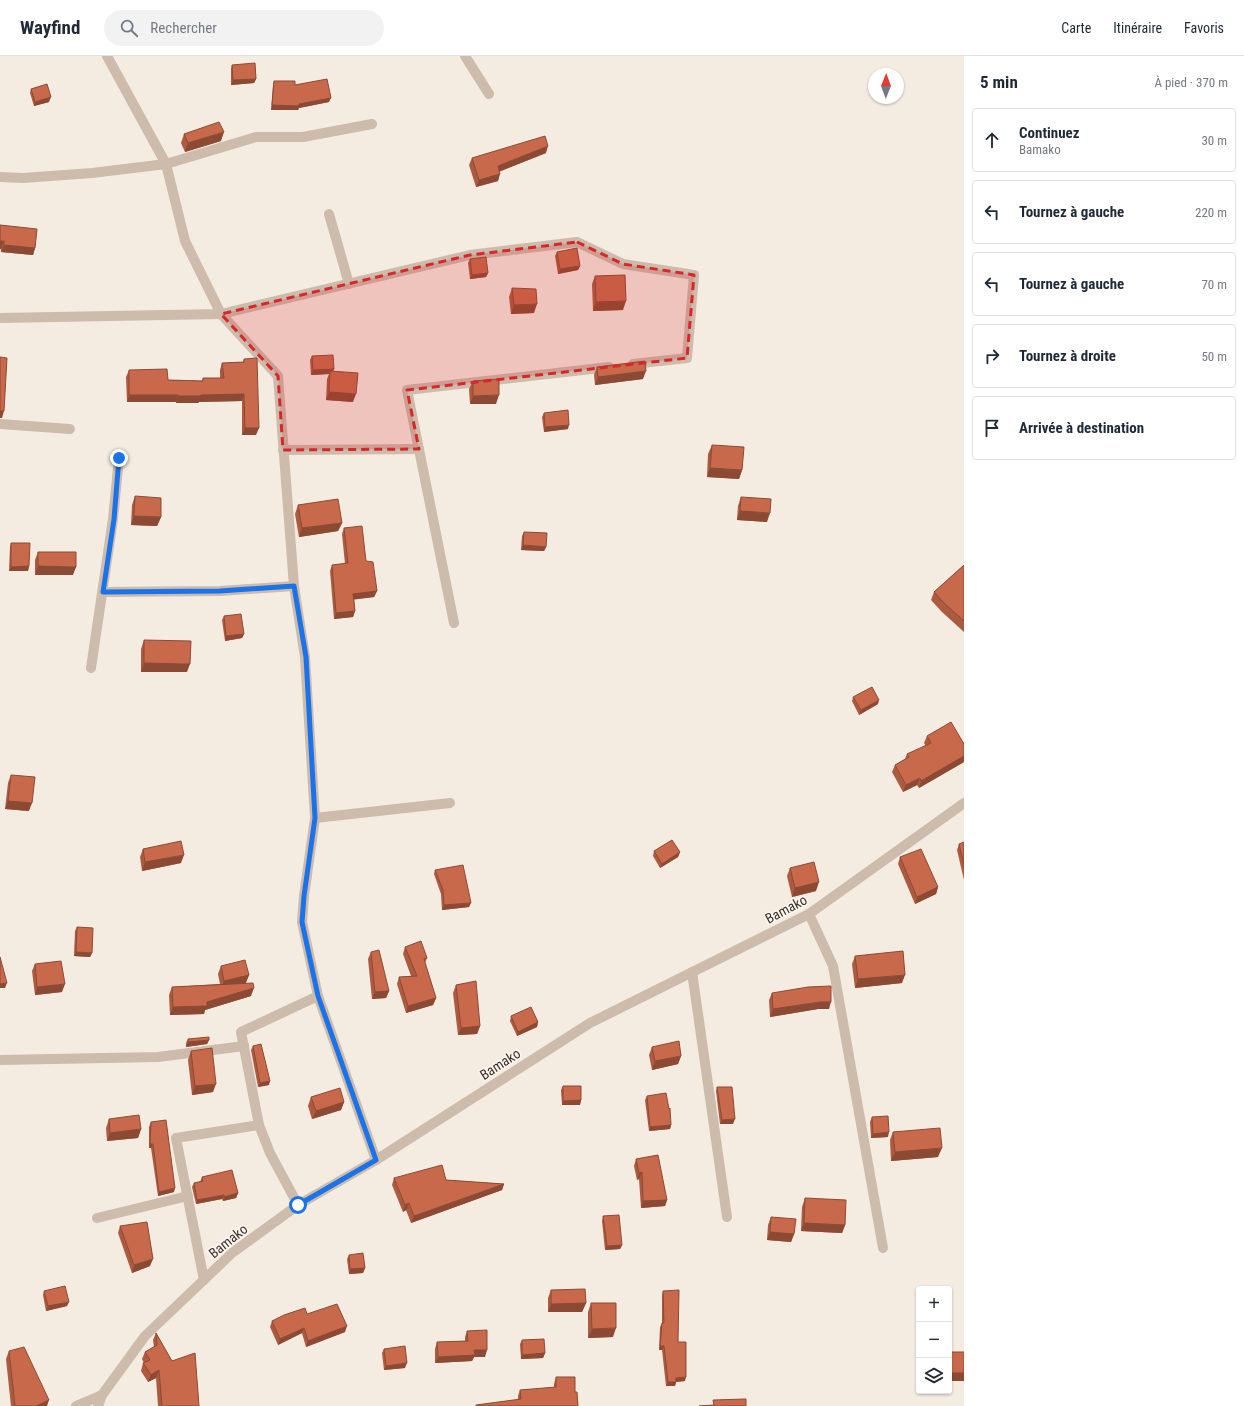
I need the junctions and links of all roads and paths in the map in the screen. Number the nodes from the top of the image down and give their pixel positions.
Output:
1 (107, 56) edge
2 (465, 56) edge
3 (489, 94) dead end
4 (372, 124) dead end
5 (166, 164) junction
6 (0, 177) edge
7 (330, 214) dead end
8 (349, 284) junction
9 (221, 314) junction
10 (0, 318) edge
11 (0, 424) edge
12 (70, 429) dead end
13 (419, 449) junction
14 (283, 450) junction
15 (119, 458) dead end
16 (294, 586) junction
17 (103, 592) junction
18 (454, 623) dead end
19 (91, 668) dead end
20 (450, 803) dead end
21 (964, 803) edge
22 (315, 818) junction
23 (809, 914) junction
24 (692, 972) junction
25 (318, 996) junction
26 (244, 1046) junction
27 (0, 1060) edge
28 (259, 1126) junction
29 (376, 1160) junction
30 (188, 1196) junction
31 (298, 1205) junction
32 (727, 1217) dead end
33 (97, 1218) dead end
34 (883, 1248) dead end
35 (204, 1280) junction
36 (102, 1395) junction
37 (76, 1406) edge
38 (98, 1406) edge

1 - 5 street
2 - 3 street
4 - 5 street
5 - 6 street
5 - 9 street
7 - 8 street
8 - 9 street
8 - 13 street
9 - 10 street
9 - 14 street
11 - 12 street
13 - 14 street
13 - 18 street
14 - 16 street
15 - 17 street
16 - 17 street
16 - 22 street
17 - 19 street
20 - 22 street
21 - 23 street, Bamako
22 - 25 street
23 - 24 street, Bamako
23 - 34 street
24 - 29 street, Bamako
24 - 32 street
25 - 26 street
25 - 29 street
26 - 27 street
26 - 28 street
28 - 30 street
28 - 31 street
29 - 31 street, Bamako
30 - 33 street
30 - 35 street
31 - 35 street, Bamako
35 - 36 street, Bamako
36 - 37 street
36 - 38 street, Bamako

